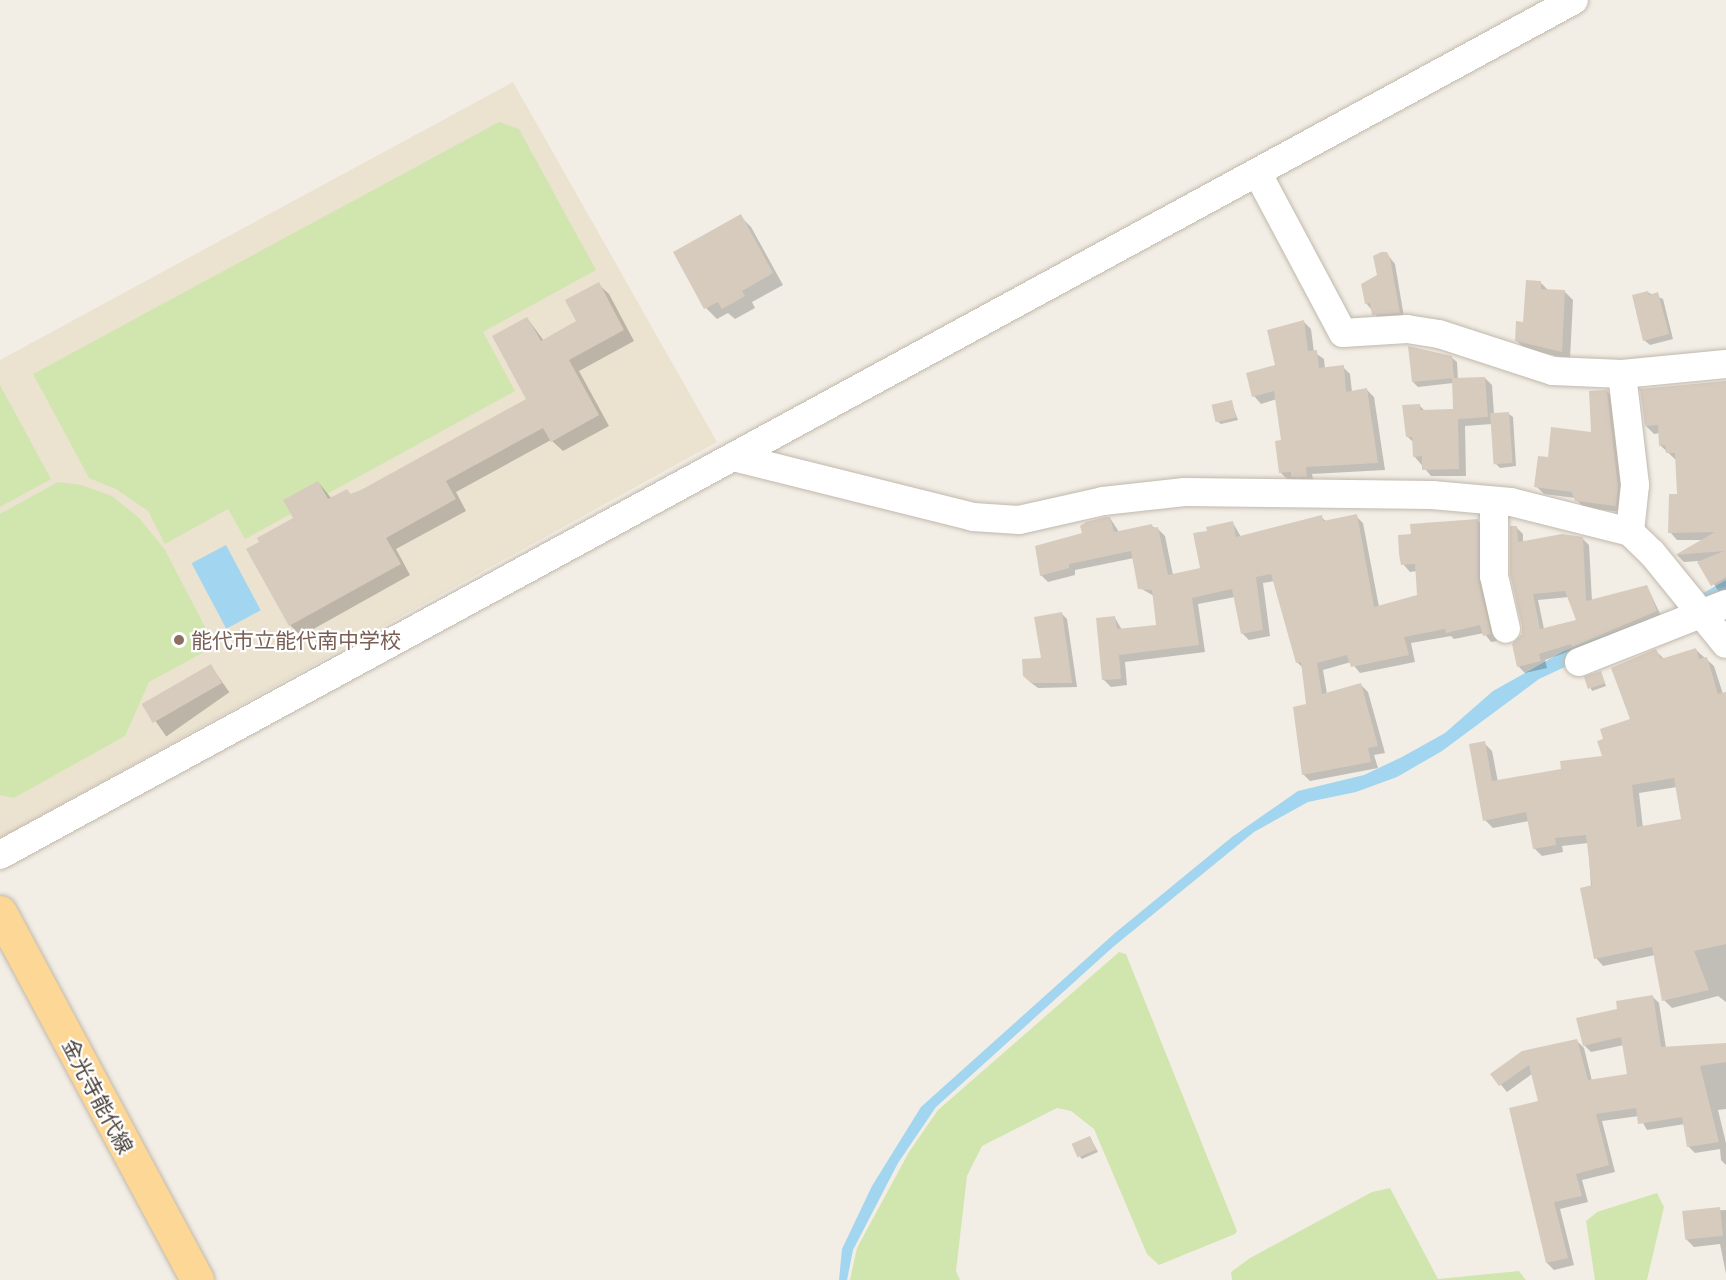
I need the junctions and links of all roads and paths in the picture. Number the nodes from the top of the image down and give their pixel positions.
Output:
1 (1574, 0) edge
2 (1258, 174) junction
3 (1726, 364) edge
4 (1622, 374) junction
5 (733, 457) junction
6 (1494, 501) junction
7 (1630, 532) junction
8 (1705, 606) edge
9 (1506, 629) dead end
10 (1726, 645) edge
11 (1579, 662) dead end
12 (0, 855) edge
13 (0, 912) edge
14 (197, 1280) edge

1 - 2 street
2 - 4 street
2 - 5 street
3 - 4 street
4 - 7 street
5 - 6 street
5 - 12 street
6 - 7 street
6 - 9 street
7 - 8 street
8 - 10 street
8 - 11 street
13 - 14 main road, 金光寺能代線

